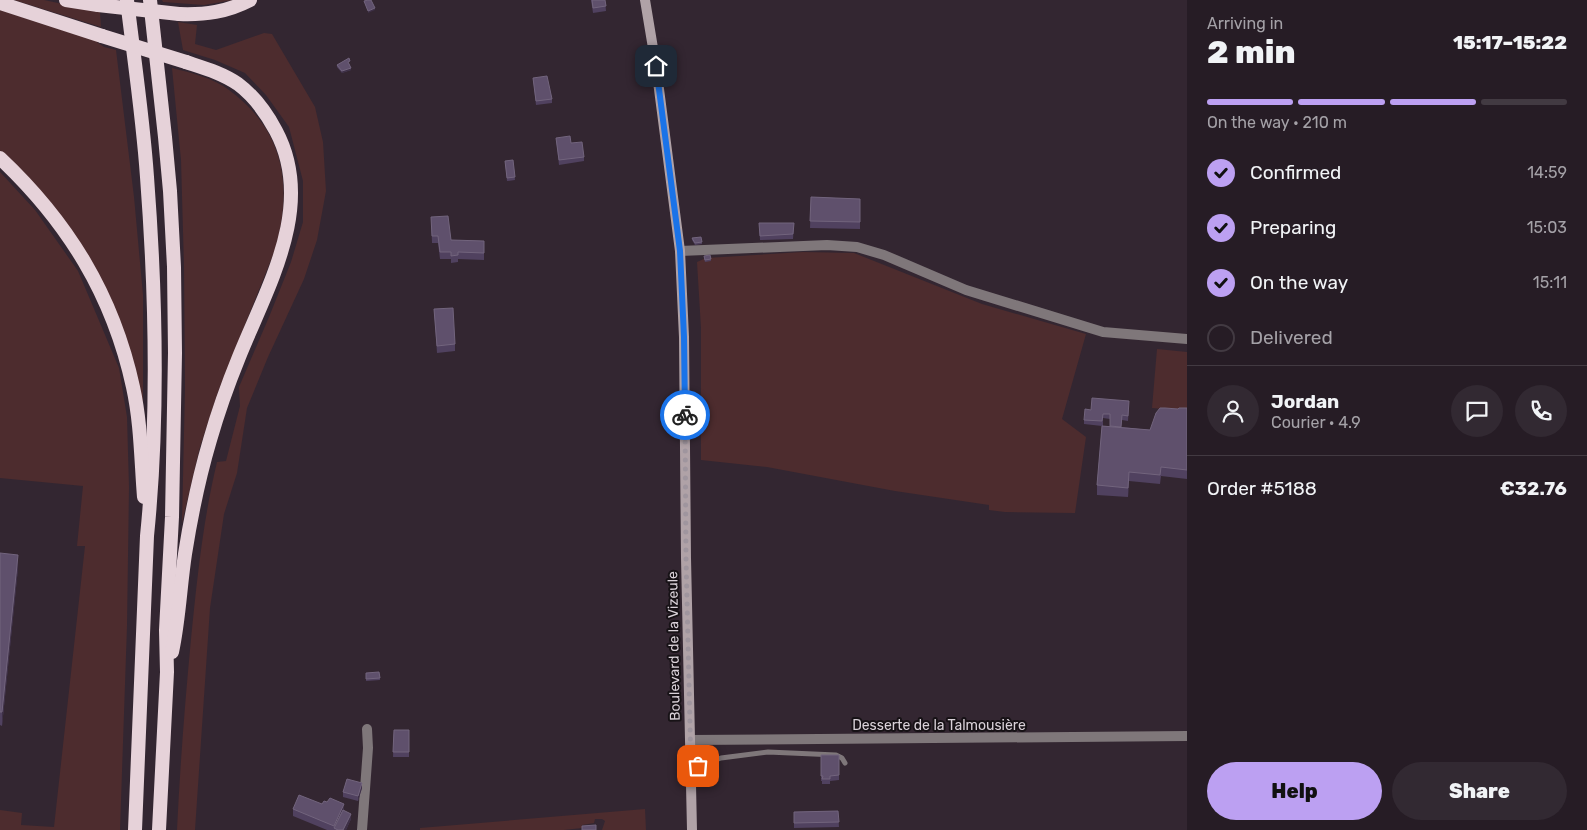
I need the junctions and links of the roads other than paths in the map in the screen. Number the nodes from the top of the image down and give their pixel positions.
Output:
1 (66, 0) edge
2 (118, 0) edge
3 (127, 0) edge
4 (150, 0) edge
5 (250, 0) edge
6 (645, 0) edge
7 (0, 3) edge
8 (0, 158) edge
9 (152, 246) junction
10 (680, 251) junction
11 (1187, 340) edge
12 (147, 536) junction
13 (167, 672) junction
14 (367, 729) dead end
15 (1187, 736) edge
16 (690, 740) junction
17 (845, 763) dead end
18 (691, 766) junction
19 (135, 830) edge
20 (159, 830) edge
21 (362, 830) edge
22 (692, 830) edge

1 - 5 highway, bridge
2 - 9 highway
3 - 9 highway
4 - 13 highway
6 - 10 main road, Boulevard de la Vizeule
7 - 13 highway, bridge
8 - 12 highway
9 - 12 highway
10 - 11 street
10 - 16 main road, Boulevard de la Vizeule
12 - 19 highway
13 - 20 highway
14 - 21 street
15 - 16 street, Desserte de la Talmousière
16 - 18 main road, Boulevard de la Vizeule
17 - 18 lane
18 - 22 main road, Boulevard de la Vizeule

